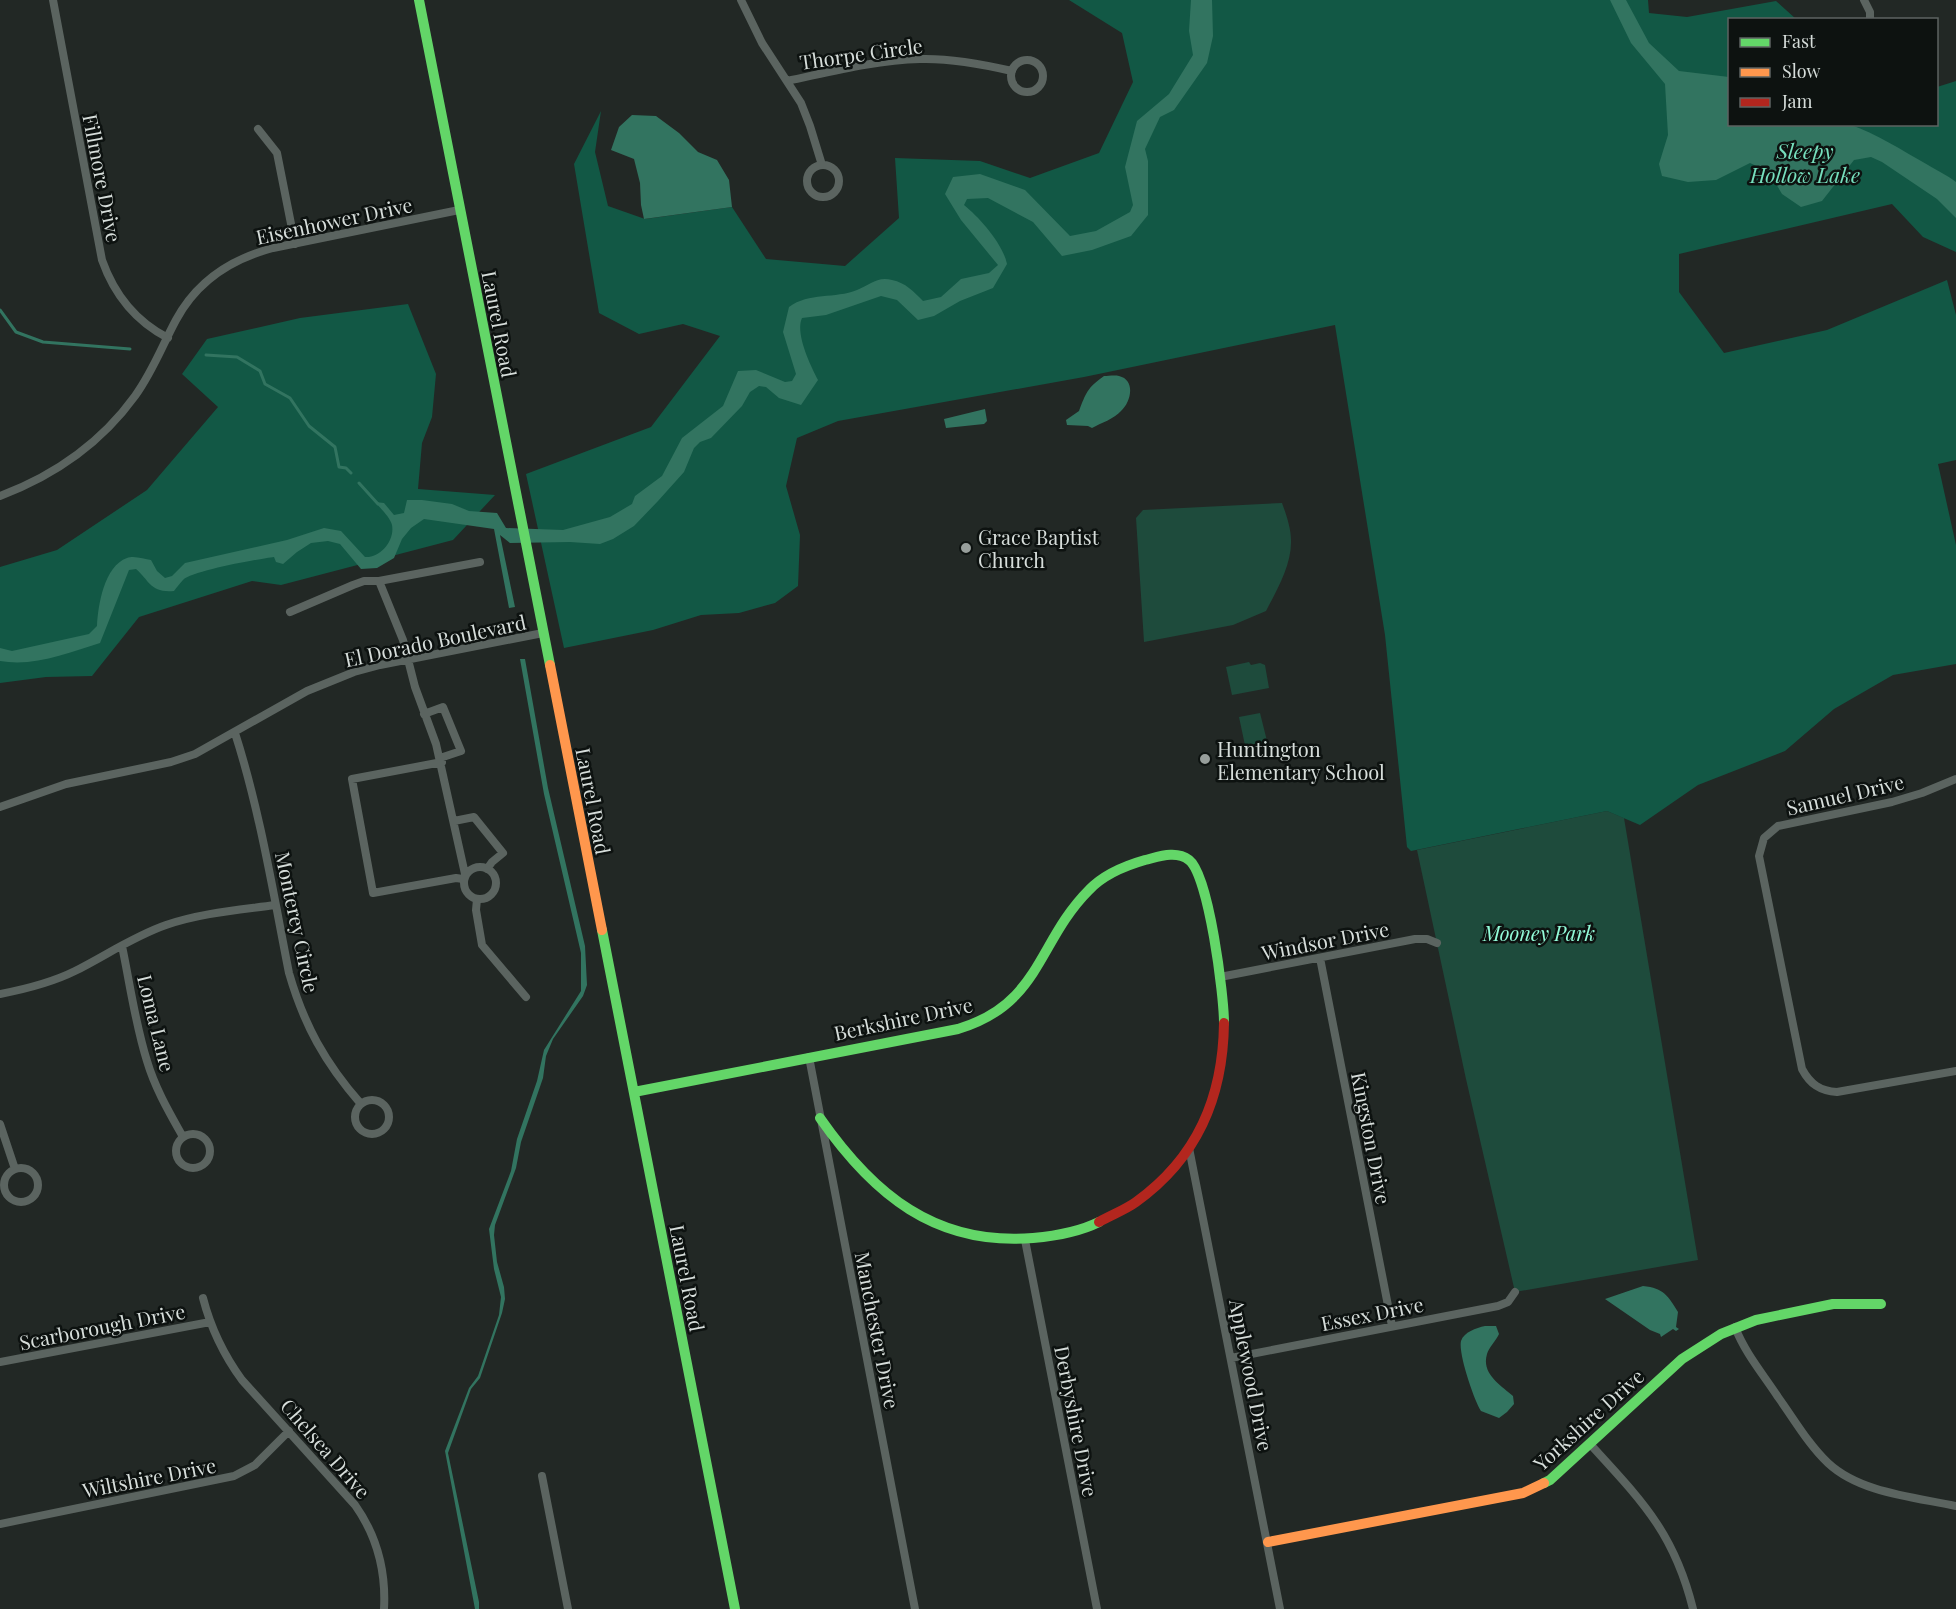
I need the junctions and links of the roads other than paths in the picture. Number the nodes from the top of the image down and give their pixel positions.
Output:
1 (53, 0) edge
2 (419, 0) edge
3 (741, 0) edge
4 (1864, 0) edge
5 (1870, 18) edge
6 (1012, 71) junction
7 (787, 81) junction
8 (258, 129) dead end
9 (822, 165) junction
10 (459, 210) junction
11 (295, 244) junction
12 (168, 338) junction
13 (0, 496) edge
14 (480, 562) dead end
15 (379, 581) junction
16 (290, 612) dead end
17 (543, 633) junction
18 (408, 659) junction
19 (424, 714) junction
20 (235, 733) junction
21 (441, 760) junction
22 (1956, 779) edge
23 (0, 807) edge
24 (454, 821) junction
25 (487, 869) junction
26 (464, 877) junction
27 (477, 899) junction
28 (275, 905) junction
29 (1437, 943) dead end
30 (122, 946) junction
31 (1320, 958) junction
32 (1220, 977) junction
33 (0, 994) edge
34 (526, 997) dead end
35 (808, 1057) junction
36 (1956, 1071) edge
37 (634, 1092) junction
38 (361, 1104) junction
39 (820, 1118) junction
40 (0, 1124) edge
41 (183, 1137) junction
42 (1190, 1148) junction
43 (15, 1169) junction
44 (1025, 1240) junction
45 (1515, 1292) dead end
46 (203, 1298) dead end
47 (1881, 1304) dead end
48 (210, 1323) junction
49 (1392, 1326) junction
50 (1735, 1327) junction
51 (1231, 1358) junction
52 (0, 1362) edge
53 (289, 1431) junction
54 (1590, 1444) junction
55 (542, 1476) dead end
56 (1956, 1506) edge
57 (0, 1524) edge
58 (1268, 1542) junction
59 (384, 1609) edge
60 (568, 1609) edge
61 (735, 1609) edge
62 (915, 1609) edge
63 (1097, 1609) edge
64 (1280, 1609) edge
65 (1693, 1609) edge

1 - 12 street, Fillmore Drive
2 - 10 street, Laurel Road
3 - 7 street
4 - 5 street
6 - 6 street
6 - 7 street, Thorpe Circle
7 - 9 street
8 - 11 street
9 - 9 street
10 - 11 street, Eisenhower Drive
10 - 17 street, Laurel Road
11 - 12 street, Eisenhower Drive
12 - 13 street, Eisenhower Drive
14 - 15 street
15 - 16 street
15 - 18 street
17 - 18 street, El Dorado Boulevard
17 - 37 street, Laurel Road
18 - 19 street
18 - 20 street, El Dorado Boulevard
19 - 21 street
19 - 21 street
20 - 23 street, El Dorado Boulevard
20 - 28 street, Monterey Circle
21 - 24 street
21 - 26 street
22 - 36 street, Samuel Drive
24 - 25 street
24 - 26 street
25 - 26 street
25 - 27 street
26 - 27 street
27 - 34 street
28 - 30 street
28 - 38 street, Monterey Circle
29 - 31 street, Windsor Drive
30 - 33 street
30 - 41 street, Loma Lane
31 - 32 street, Windsor Drive
31 - 49 street, Kingston Drive
32 - 35 street, Berkshire Drive
32 - 42 street
35 - 37 street, Berkshire Drive
35 - 39 street, Manchester Drive
37 - 61 street, Laurel Road
38 - 38 street
39 - 44 street
39 - 62 street, Manchester Drive
40 - 43 street
41 - 41 street
42 - 44 street
42 - 51 street, Applewood Drive
43 - 43 street
44 - 63 street, Derbyshire Drive
45 - 49 street, Essex Drive
46 - 48 street, Chelsea Drive
47 - 50 street, Yorkshire Drive
48 - 52 street, Scarborough Drive
48 - 53 street, Chelsea Drive
49 - 51 street, Essex Drive
50 - 54 street, Yorkshire Drive
50 - 56 street
51 - 58 street, Applewood Drive
53 - 57 street, Wiltshire Drive
53 - 59 street, Chelsea Drive
54 - 58 street, Yorkshire Drive
54 - 65 street
55 - 60 street
58 - 64 street, Applewood Drive

